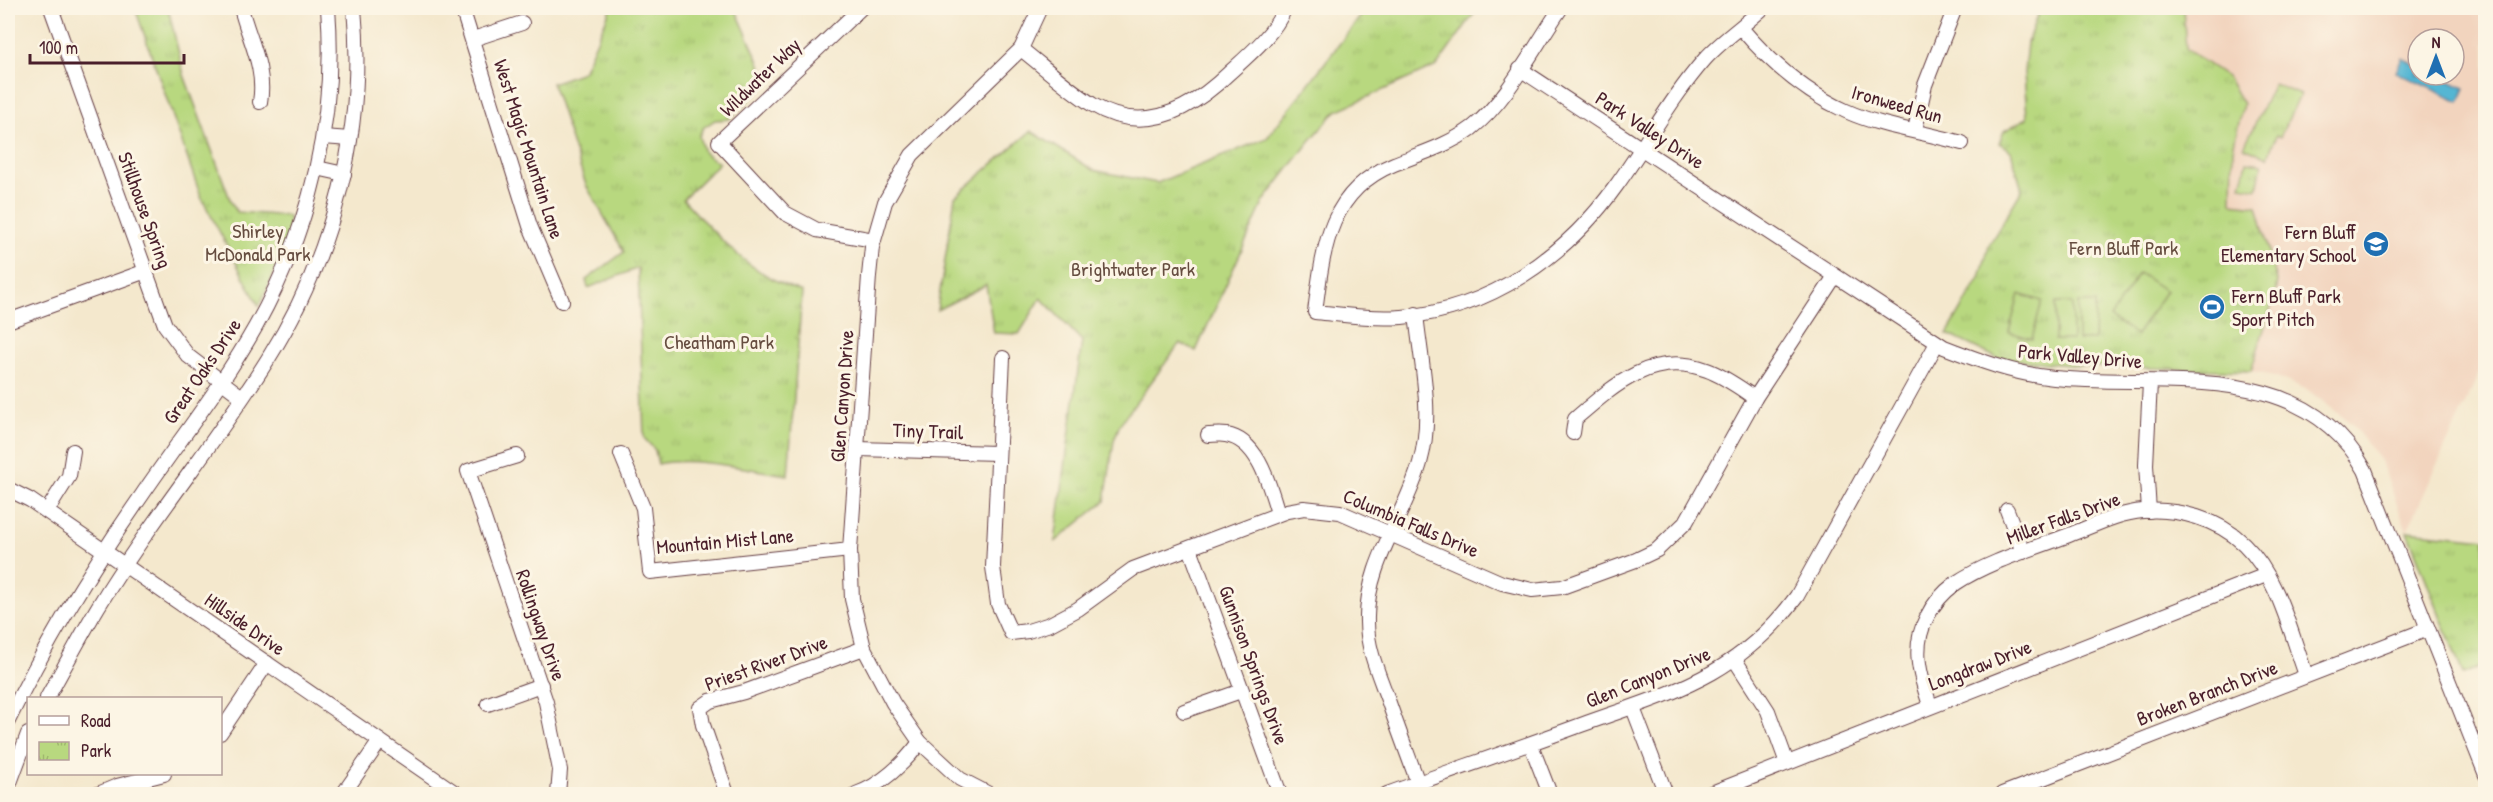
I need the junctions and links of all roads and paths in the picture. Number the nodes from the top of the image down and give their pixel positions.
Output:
1 (51, 8) edge
2 (241, 8) edge
3 (328, 8) edge
4 (354, 8) edge
5 (462, 8) edge
6 (861, 8) edge
7 (1040, 8) edge
8 (1285, 8) edge
9 (1561, 8) edge
10 (1763, 8) edge
11 (1955, 8) edge
12 (522, 23) dead end
13 (1741, 28) junction
14 (473, 39) junction
15 (1021, 49) junction
16 (1520, 69) junction
17 (260, 102) dead end
18 (1915, 130) junction
19 (323, 137) junction
20 (350, 139) junction
21 (1962, 142) dead end
22 (1641, 147) junction
23 (317, 168) junction
24 (344, 174) junction
25 (874, 240) junction
26 (146, 271) junction
27 (1835, 276) junction
28 (562, 302) dead end
29 (1416, 314) junction
30 (9, 316) edge
31 (1937, 343) junction
32 (1003, 358) dead end
33 (221, 381) junction
34 (2150, 382) junction
35 (242, 397) junction
36 (1755, 398) junction
37 (1573, 433) dead end
38 (1208, 435) dead end
39 (858, 449) junction
40 (73, 451) dead end
41 (621, 453) dead end
42 (997, 453) junction
43 (517, 456) dead end
44 (8, 489) edge
45 (2007, 510) dead end
46 (47, 511) junction
47 (2149, 511) junction
48 (1278, 513) junction
49 (1392, 535) junction
50 (1190, 548) junction
51 (104, 550) junction
52 (850, 550) junction
53 (2023, 552) junction
54 (126, 566) junction
55 (2266, 575) junction
56 (2428, 629) junction
57 (864, 648) junction
58 (1735, 660) junction
59 (267, 663) junction
60 (2306, 675) junction
61 (541, 685) junction
62 (1241, 691) junction
63 (48, 697) edge
64 (488, 704) dead end
65 (1930, 705) junction
66 (1633, 708) junction
67 (1184, 711) dead end
68 (8, 721) edge
69 (222, 730) edge
70 (27, 737) edge
71 (380, 741) junction
72 (920, 742) junction
73 (1531, 745) junction
74 (1787, 763) junction
75 (160, 775) edge
76 (2486, 775) edge
77 (8, 788) edge
78 (1420, 789) edge
79 (98, 795) edge
80 (343, 795) edge
81 (457, 795) edge
82 (558, 795) edge
83 (727, 795) edge
84 (856, 795) edge
85 (989, 795) edge
86 (1280, 795) edge
87 (1387, 795) edge
88 (1550, 795) edge
89 (1666, 795) edge
90 (1708, 795) edge
91 (2002, 795) edge

1 - 26 street, Stillhouse Spring
2 - 17 street
3 - 19 street, Great Oaks Drive
4 - 20 street
5 - 14 street, West Magic Mountain Lane
6 - 25 street, Wildwater Way
7 - 15 street, Glen Canyon Drive
8 - 15 street
9 - 16 street
10 - 13 street
11 - 18 street
12 - 14 street
13 - 18 street, Ironweed Run
13 - 22 street
14 - 28 street, West Magic Mountain Lane
15 - 25 street, Glen Canyon Drive
16 - 22 street, Park Valley Drive
16 - 29 street
18 - 21 street, Ironweed Run
19 - 20 street
19 - 23 street, Great Oaks Drive
20 - 24 street
22 - 27 street, Park Valley Drive
22 - 29 street
23 - 24 street
23 - 33 street, Great Oaks Drive
24 - 35 street
25 - 39 street, Glen Canyon Drive
26 - 30 street
26 - 33 street, Stillhouse Spring
27 - 31 street, Park Valley Drive
27 - 36 street, Columbia Falls Drive
29 - 49 street
31 - 34 street, Park Valley Drive
31 - 58 street, Glen Canyon Drive
32 - 42 street, Columbia Falls Drive
33 - 35 street, Stillhouse Spring
33 - 51 street, Great Oaks Drive
34 - 47 street
34 - 56 street, Park Valley Drive
35 - 54 street
36 - 37 street
36 - 49 street, Columbia Falls Drive
38 - 48 street
39 - 42 street, Tiny Trail
39 - 52 street, Glen Canyon Drive
40 - 46 street
41 - 52 street, Mountain Mist Lane
42 - 50 street, Columbia Falls Drive
43 - 61 street, Rollingway Drive
44 - 46 street, Hillside Drive
45 - 53 street
46 - 51 street, Hillside Drive
47 - 53 street, Miller Falls Drive
47 - 55 street, Miller Falls Drive
48 - 49 street, Columbia Falls Drive
48 - 50 street, Columbia Falls Drive
49 - 78 street
50 - 62 street, Gunnison Springs Drive
51 - 54 street, Hillside Drive
51 - 68 street, Great Oaks Drive
52 - 57 street, Glen Canyon Drive
53 - 65 street, Miller Falls Drive
54 - 59 street, Hillside Drive
54 - 63 street
55 - 60 street, Miller Falls Drive
55 - 65 street, Longdraw Drive
56 - 60 street, Broken Branch Drive
56 - 76 street, Park Valley Drive
57 - 72 street, Glen Canyon Drive
57 - 83 street, Priest River Drive
58 - 66 street, Glen Canyon Drive
58 - 74 street
59 - 69 street
59 - 71 street, Hillside Drive
60 - 91 street, Broken Branch Drive
61 - 64 street
61 - 82 street, Rollingway Drive
62 - 67 street
62 - 86 street, Gunnison Springs Drive
65 - 74 street, Longdraw Drive
66 - 73 street, Glen Canyon Drive
66 - 89 street
70 - 77 street
71 - 80 street
71 - 81 street, Hillside Drive
72 - 84 street
72 - 85 street, Glen Canyon Drive
73 - 78 street, Glen Canyon Drive
73 - 88 street
74 - 90 street, Longdraw Drive
75 - 79 street
78 - 87 street, Glen Canyon Drive

